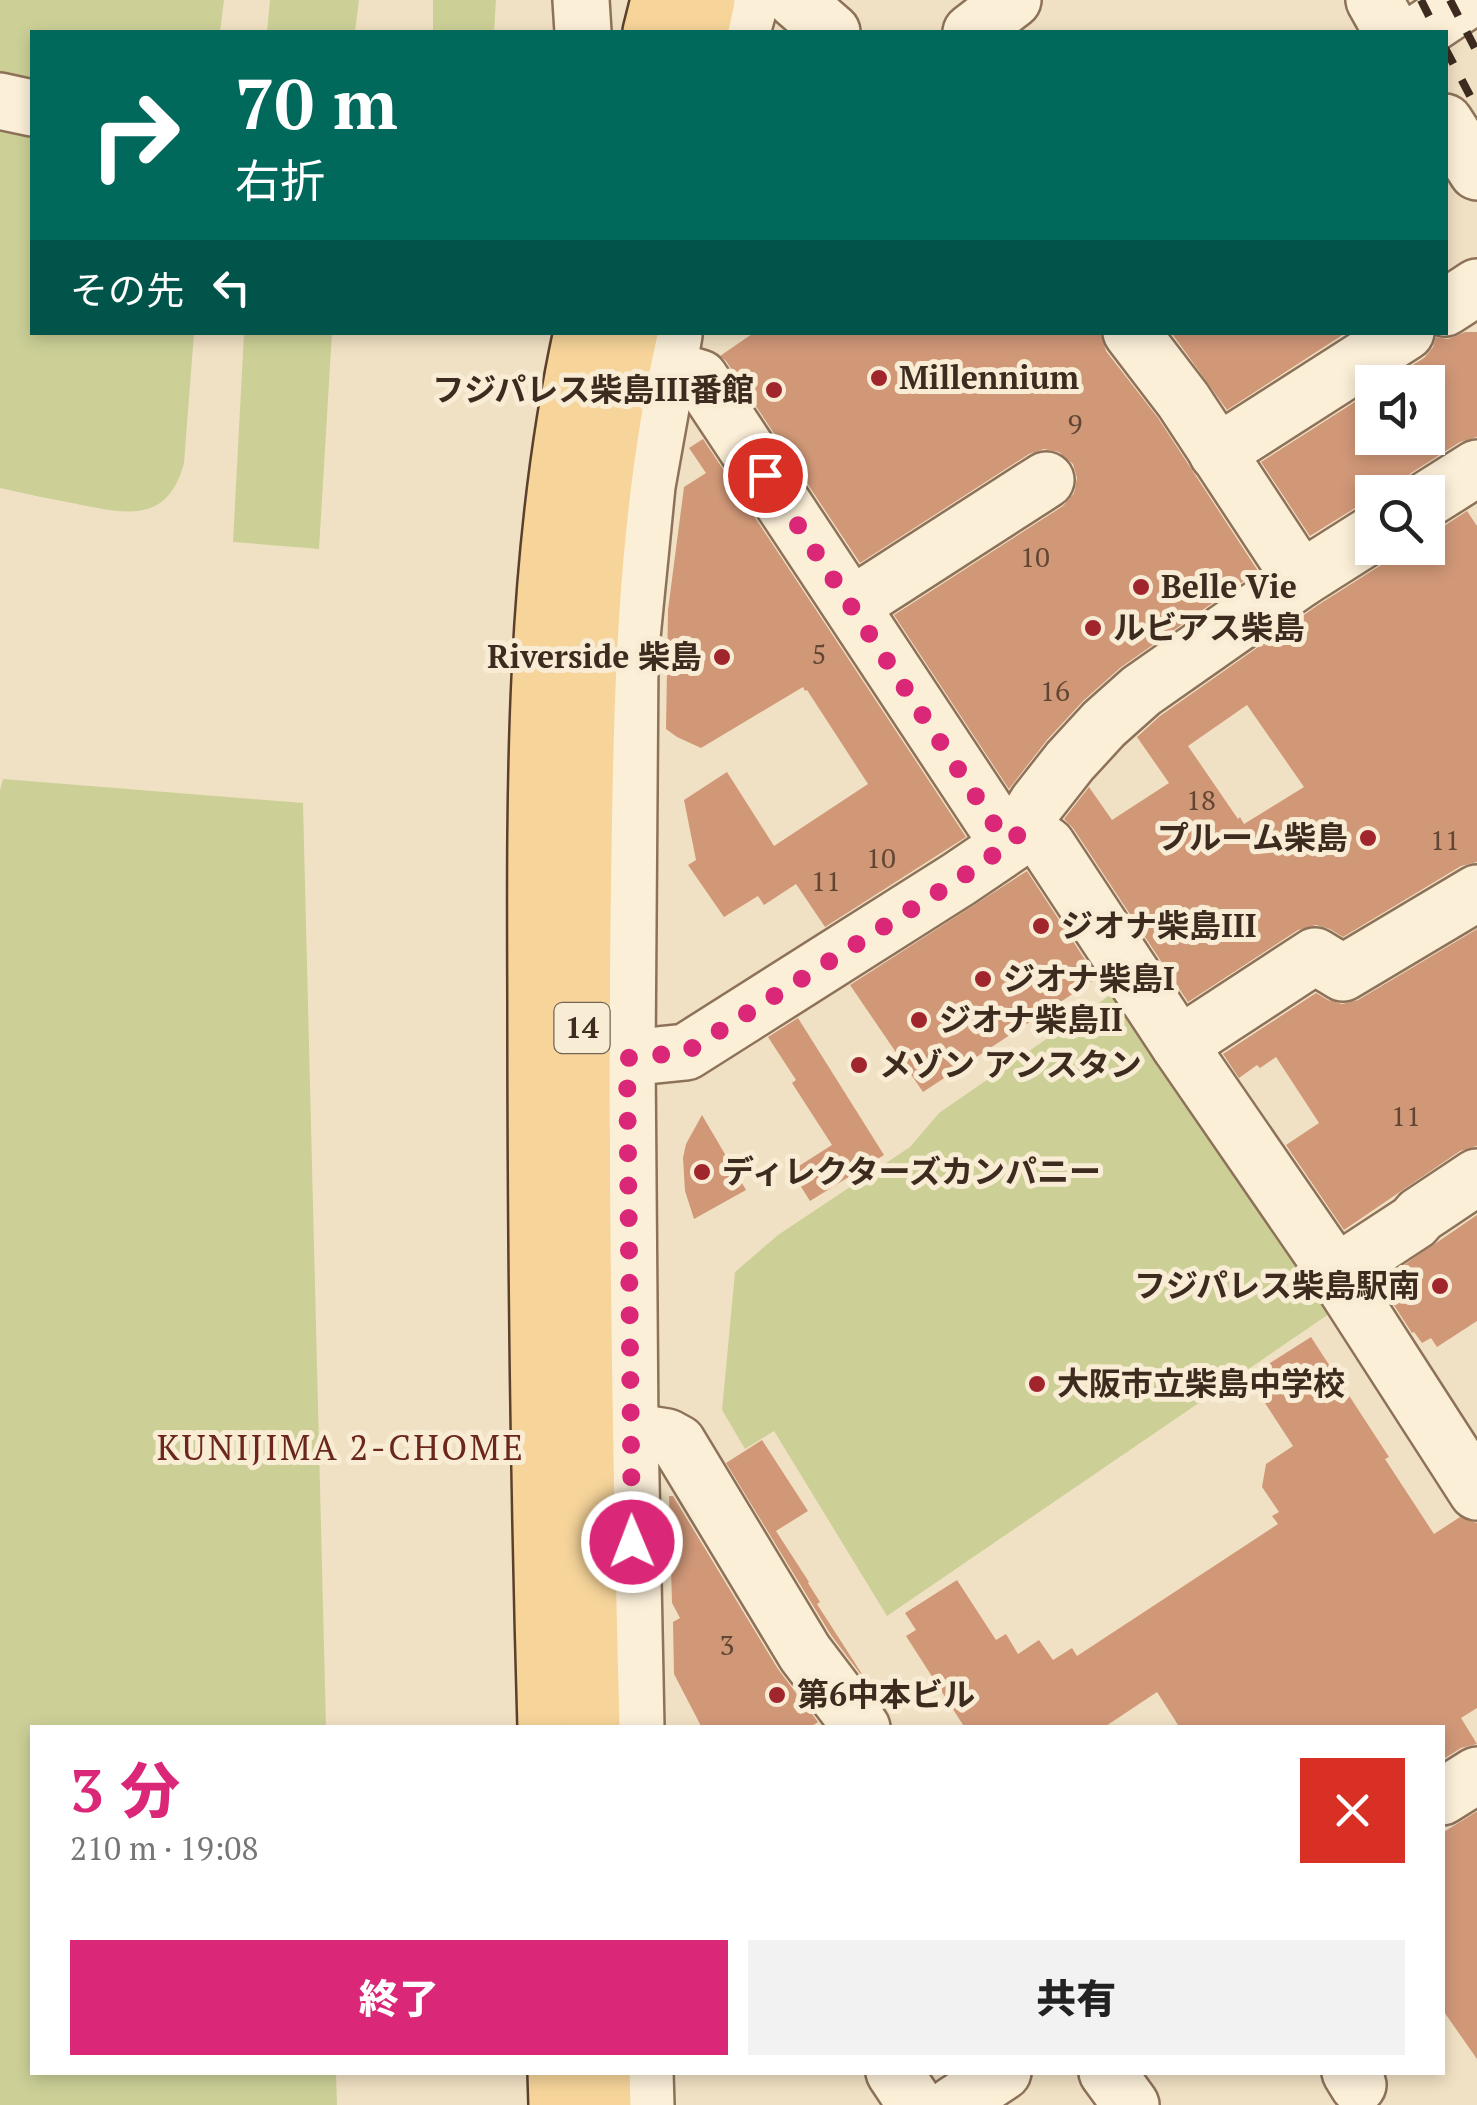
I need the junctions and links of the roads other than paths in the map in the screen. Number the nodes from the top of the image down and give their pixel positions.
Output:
1 (582, 0) edge
2 (659, 0) edge
3 (707, 0) edge
4 (751, 0) edge
5 (795, 0) edge
6 (1012, 0) edge
7 (1374, 0) edge
8 (1468, 0) edge
9 (583, 30) edge
10 (652, 30) edge
11 (700, 30) edge
12 (743, 30) edge
13 (830, 30) edge
14 (973, 30) edge
15 (1391, 30) edge
16 (1423, 30) edge
17 (0, 101) edge
18 (30, 108) edge
19 (1448, 127) edge
20 (1477, 172) edge
21 (1477, 287) edge
22 (1448, 306) edge
23 (581, 335) edge
24 (1134, 335) edge
25 (1401, 335) edge
26 (657, 344) edge
27 (1217, 453) junction
28 (1477, 468) edge
29 (1046, 480) dead end
30 (1445, 488) edge
31 (1355, 545) edge
32 (1301, 579) junction
33 (852, 604) junction
34 (1019, 833) junction
35 (1477, 893) edge
36 (1179, 1045) junction
37 (627, 1058) junction
38 (1477, 1177) edge
39 (1336, 1273) junction
40 (630, 1431) junction
41 (1477, 1492) edge
42 (546, 1725) edge
43 (592, 1725) edge
44 (636, 1725) edge
45 (860, 1725) edge
46 (1477, 1774) edge
47 (1445, 1795) edge
48 (556, 2075) edge
49 (602, 2075) edge
50 (646, 2075) edge
51 (896, 2075) edge
52 (998, 2075) edge
53 (1109, 2075) edge
54 (556, 2105) edge
55 (603, 2105) edge
56 (646, 2105) edge
57 (916, 2105) edge
58 (953, 2105) edge
59 (1130, 2105) edge

1 - 9 street
2 - 10 main road
3 - 11 main road
4 - 12 street
5 - 13 street
6 - 14 street
7 - 15 street
8 - 16 street
17 - 18 street
19 - 20 street
21 - 22 street
23 - 42 main road, 14
24 - 27 street
25 - 27 street
26 - 33 street
26 - 37 street
26 - 43 main road, 14
27 - 32 street
28 - 30 street
29 - 33 street
31 - 32 street
32 - 34 street
33 - 34 street
34 - 36 street
34 - 37 street
35 - 36 street
36 - 39 street
37 - 40 street
38 - 39 street
39 - 41 street
40 - 44 street
40 - 45 street
46 - 47 street
48 - 54 main road
49 - 55 main road
50 - 56 street
51 - 57 street
52 - 58 street
53 - 59 street

